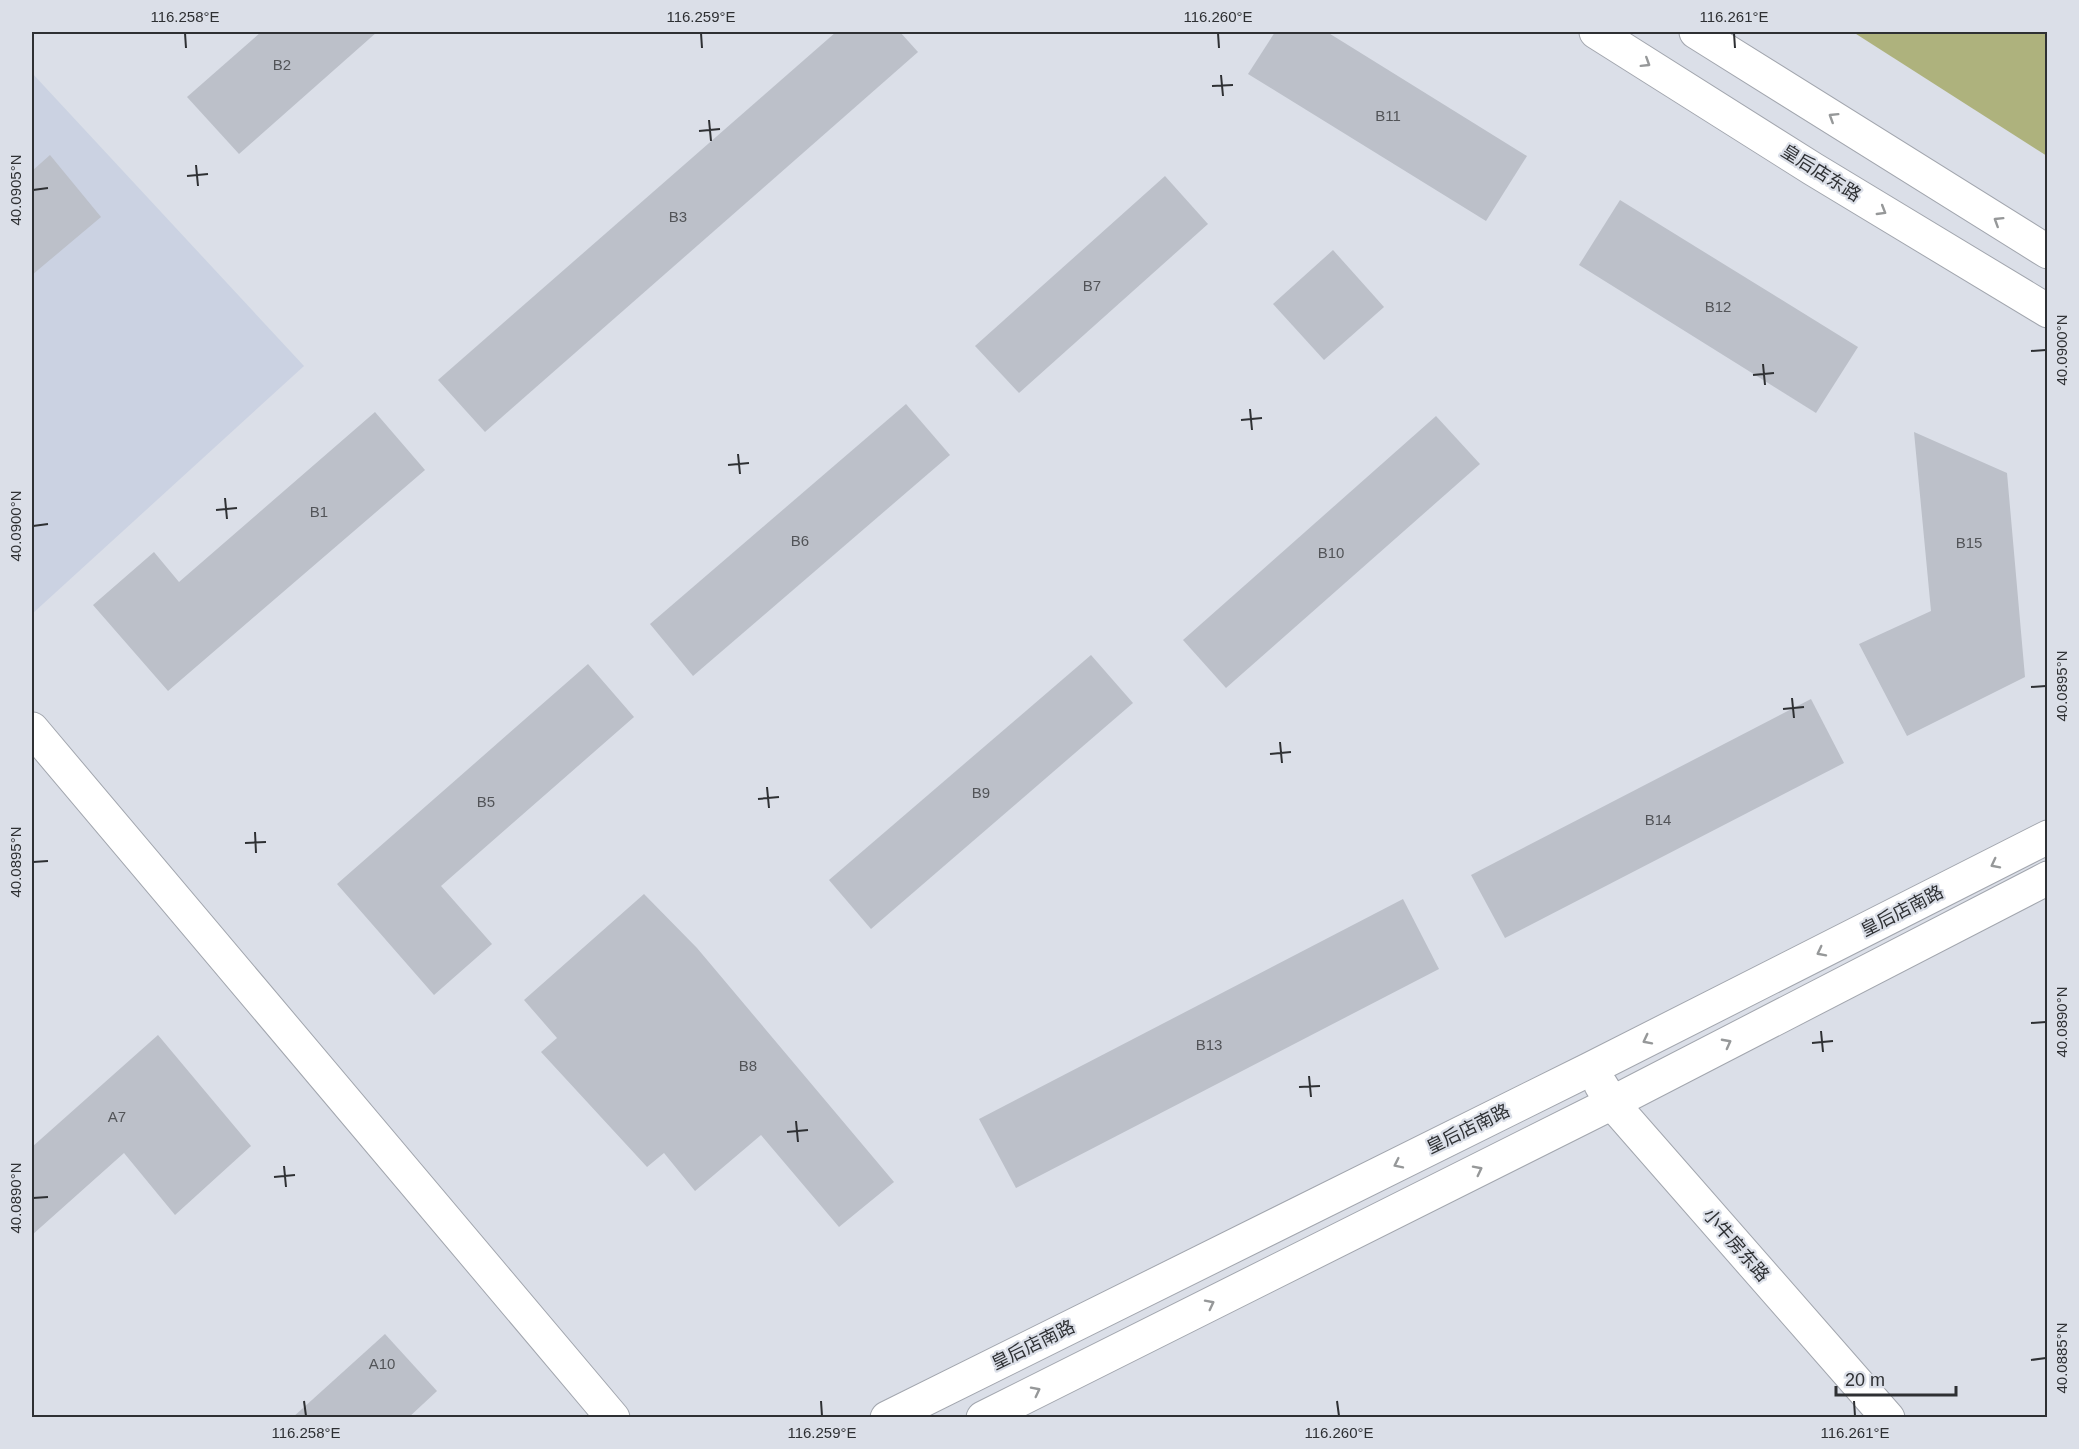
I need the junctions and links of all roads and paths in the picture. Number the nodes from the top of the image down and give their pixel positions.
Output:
1 (1596, 32) edge
2 (1696, 32) edge
3 (2048, 252) edge
4 (2048, 311) edge
5 (32, 729) edge
6 (2048, 837) edge
7 (2048, 878) edge
8 (1590, 1069) junction
9 (1612, 1103) junction
10 (613, 1418) edge
11 (887, 1418) edge
12 (983, 1418) edge
13 (1888, 1418) edge

1 -> 4 street, 皇后店东路
3 -> 2 street
5 - 10 street
6 -> 8 street, 皇后店南路
9 -> 7 street, 皇后店南路
8 - 9 street, 小牛房东路
8 -> 11 street, 皇后店南路
12 -> 9 street, 皇后店南路
9 - 13 street, 小牛房东路

